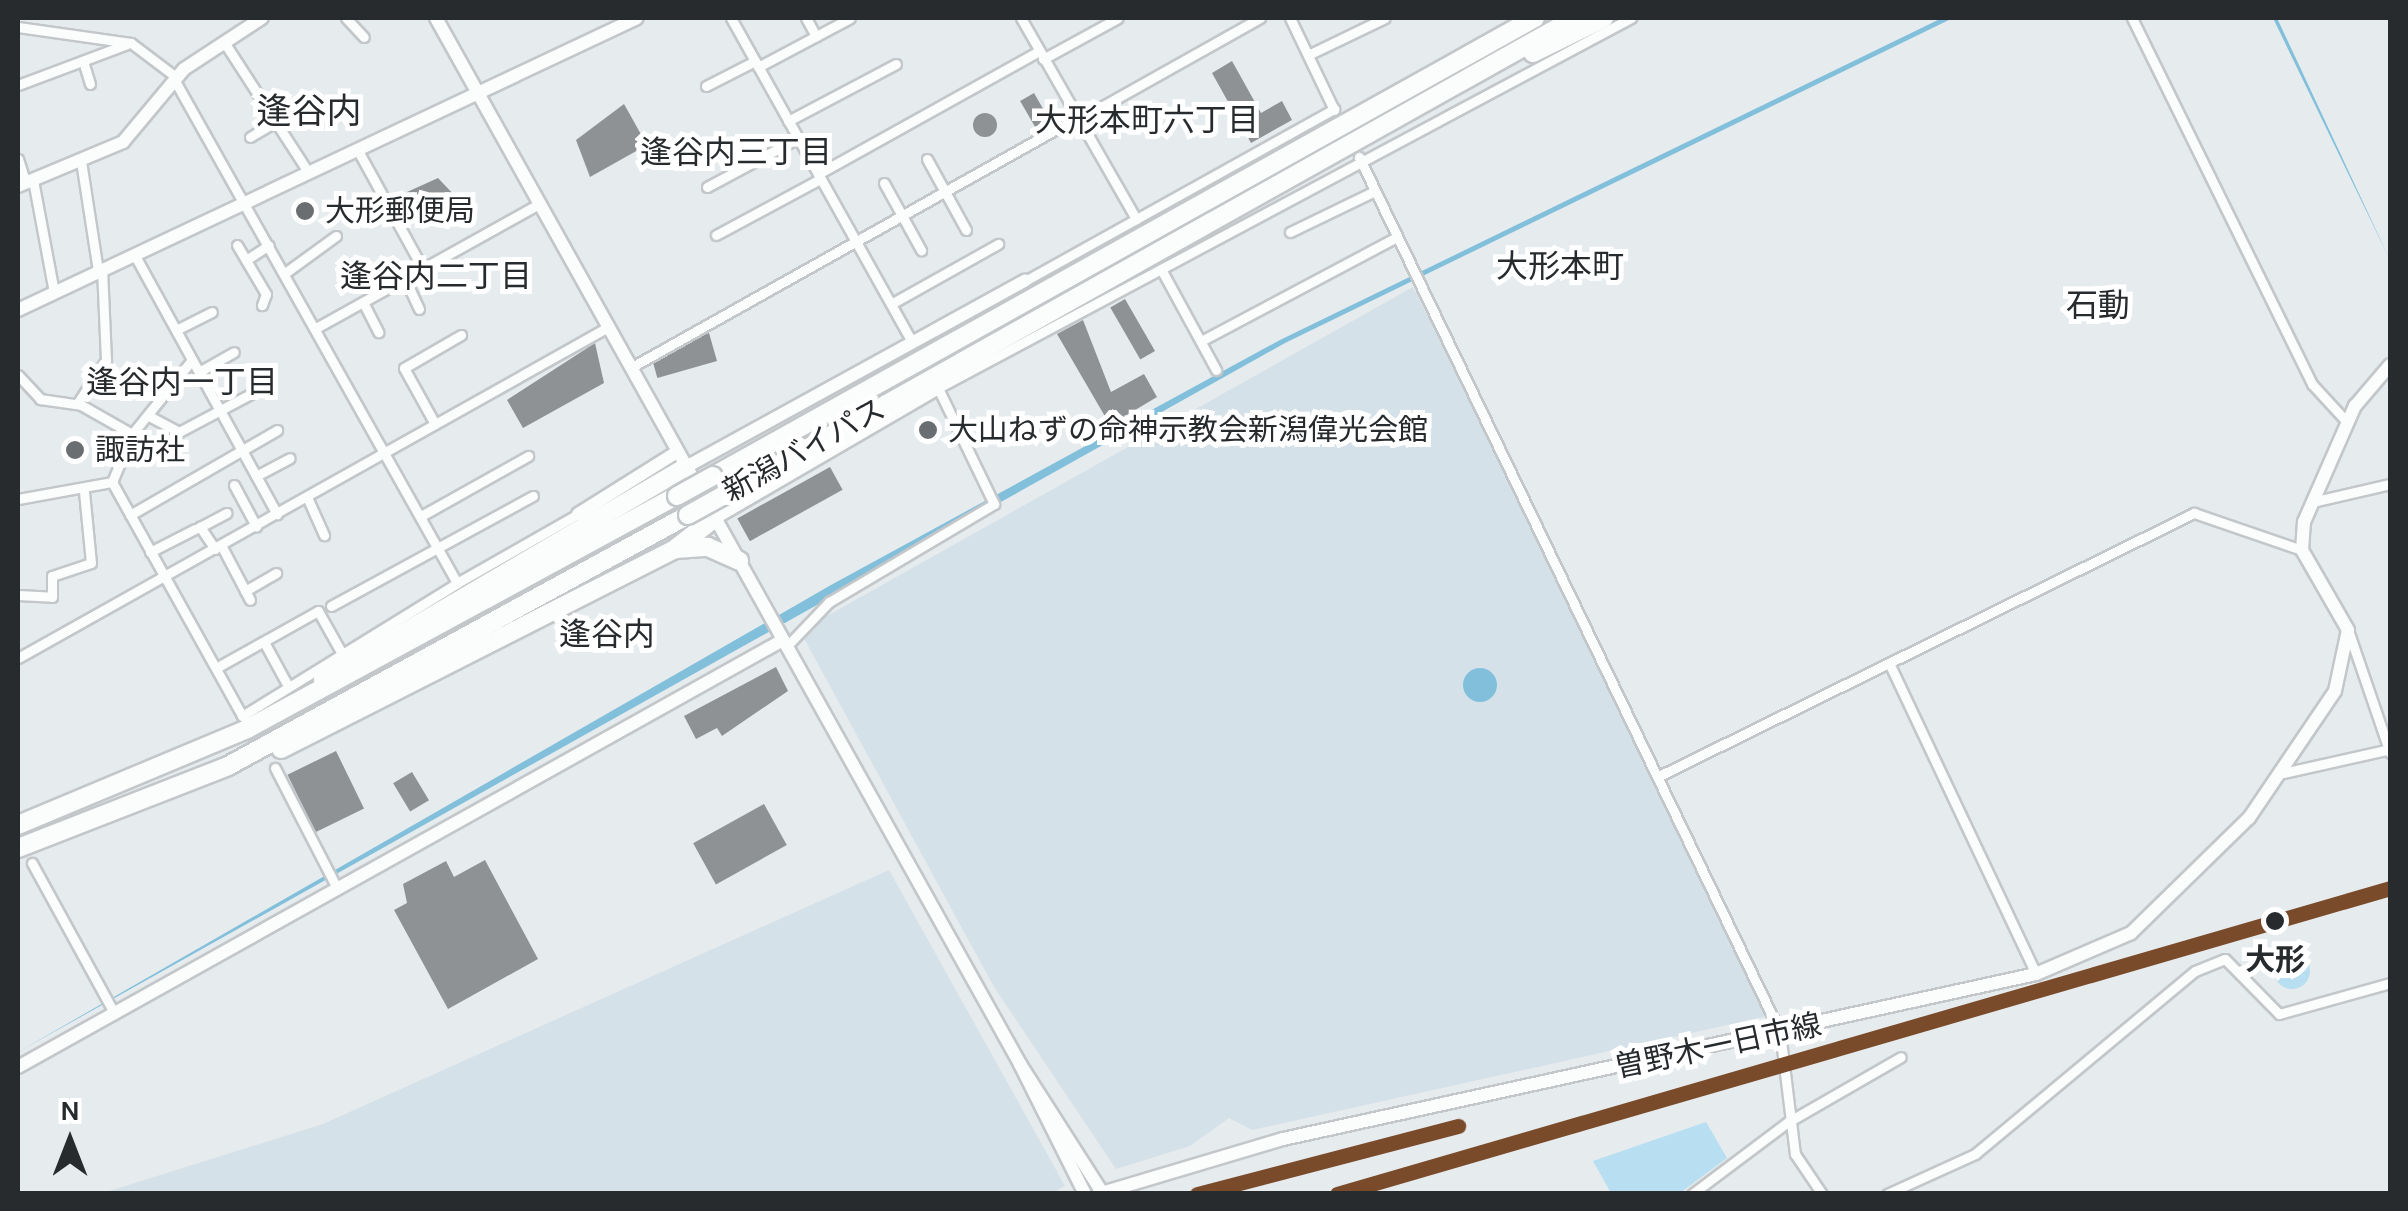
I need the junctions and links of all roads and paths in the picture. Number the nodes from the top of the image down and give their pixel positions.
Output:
1 (261, 18) edge
2 (346, 18) edge
3 (436, 18) edge
4 (636, 18) edge
5 (733, 18) edge
6 (806, 18) edge
7 (850, 18) edge
8 (1021, 18) edge
9 (1118, 18) edge
10 (1260, 18) edge
11 (1290, 18) edge
12 (1385, 18) edge
13 (1522, 18) edge
14 (1535, 18) edge
15 (1575, 18) edge
16 (1604, 18) edge
17 (1631, 18) edge
18 (2132, 18) edge
19 (18, 27) edge
20 (816, 36) junction
21 (364, 37) dead end
22 (224, 42) junction
23 (130, 43) junction
24 (1041, 55) junction
25 (1308, 55) junction
26 (82, 61) junction
27 (756, 64) junction
28 (896, 64) dead end
29 (1442, 69) junction
30 (175, 79) junction
31 (90, 84) dead end
32 (18, 85) edge
33 (706, 86) dead end
34 (477, 93) junction
35 (1442, 93) junction
36 (1077, 119) junction
37 (275, 122) junction
38 (788, 122) junction
39 (250, 137) dead end
40 (798, 138) junction
41 (358, 149) junction
42 (1359, 157) junction
43 (18, 159) edge
44 (927, 159) dead end
45 (81, 161) junction
46 (308, 172) junction
47 (819, 176) junction
48 (884, 182) dead end
49 (26, 183) edge
50 (707, 187) dead end
51 (944, 191) junction
52 (1376, 191) junction
53 (245, 203) junction
54 (539, 204) junction
55 (902, 215) junction
56 (1136, 219) junction
57 (966, 230) dead end
58 (1290, 232) dead end
59 (716, 235) dead end
60 (336, 236) dead end
61 (1398, 236) junction
62 (855, 240) junction
63 (237, 244) dead end
64 (269, 244) junction
65 (998, 244) dead end
66 (921, 250) dead end
67 (134, 254) junction
68 (246, 260) junction
69 (422, 269) junction
70 (1161, 269) junction
71 (100, 270) junction
72 (285, 273) junction
73 (405, 279) junction
74 (1025, 282) joint
75 (54, 292) junction
76 (363, 302) junction
77 (890, 304) junction
78 (262, 305) dead end
79 (420, 309) dead end
80 (18, 310) edge
81 (212, 312) dead end
82 (608, 327) junction
83 (316, 328) junction
84 (176, 330) junction
85 (378, 332) dead end
86 (460, 335) dead end
87 (1201, 341) junction
88 (913, 344) junction
89 (234, 352) dead end
90 (192, 360) junction
91 (2390, 365) edge
92 (630, 368) junction
93 (1216, 370) dead end
94 (199, 372) junction
95 (18, 375) edge
96 (938, 388) junction
97 (256, 391) dead end
98 (77, 404) junction
99 (220, 411) junction
100 (150, 416) junction
101 (2346, 422) junction
102 (435, 424) junction
103 (276, 430) dead end
104 (132, 434) junction
105 (242, 450) junction
106 (386, 452) junction
107 (528, 456) dead end
108 (290, 458) dead end
109 (682, 460) junction
110 (256, 476) junction
111 (112, 482) junction
112 (234, 484) dead end
113 (2390, 484) edge
114 (84, 492) junction
115 (533, 496) dead end
116 (307, 497) junction
117 (18, 498) edge
118 (2309, 502) junction
119 (226, 514) dead end
120 (277, 514) junction
121 (578, 514) joint
122 (130, 515) junction
123 (421, 516) junction
124 (715, 518) junction
125 (256, 526) junction
126 (195, 530) dead end
127 (324, 535) dead end
128 (218, 547) junction
129 (437, 548) junction
130 (676, 548) junction
131 (2302, 550) junction
132 (150, 552) junction
133 (739, 561) junction
134 (276, 573) dead end
135 (164, 577) junction
136 (457, 584) junction
137 (18, 595) edge
138 (330, 606) dead end
139 (2348, 630) junction
140 (264, 642) junction
141 (785, 643) junction
142 (341, 652) junction
143 (18, 658) edge
144 (1890, 665) junction
145 (216, 668) junction
146 (288, 686) junction
147 (247, 730) junction
148 (2390, 750) edge
149 (228, 766) junction
150 (275, 768) dead end
151 (2283, 773) junction
152 (1661, 775) junction
153 (18, 825) edge
154 (18, 848) edge
155 (32, 863) dead end
156 (337, 888) junction
157 (2036, 974) junction
158 (2390, 983) edge
159 (114, 1012) junction
160 (1780, 1032) junction
161 (1901, 1058) dead end
162 (1020, 1064) junction
163 (18, 1067) edge
164 (1788, 1122) junction
165 (1101, 1193) edge
166 (1085, 1194) edge
167 (1692, 1194) edge
168 (1822, 1194) edge
169 (1887, 1194) edge

1 - 22 street
2 - 21 street
3 - 34 street
4 - 34 street
5 - 27 street
6 - 20 street
7 - 20 street
8 - 24 street
9 - 24 street
10 - 36 street
11 - 25 street
12 - 25 street
13 - 29 highway
14 - 29 highway, 新潟バイパス
15 - 35 highway, 新潟バイパス
16 - 35 highway
17 - 42 street
18 - 101 street
19 - 23 street
20 - 27 street
22 - 30 street
22 - 37 street
23 - 26 street
23 - 30 street
24 - 36 street
24 - 47 street
25 - 56 street
26 - 31 street
26 - 32 street
27 - 33 street
27 - 38 street
28 - 38 street
29 - 147 highway, 新潟バイパス, bridge
30 - 45 street
30 - 53 street
34 - 41 street
34 - 54 street
35 - 149 highway, 新潟バイパス, bridge
36 - 51 street
36 - 56 street
37 - 39 street
37 - 46 street
38 - 40 street
40 - 47 street
40 - 50 street
41 - 46 street
41 - 69 street
42 - 52 street
42 - 70 street
43 - 49 street
44 - 51 street
45 - 49 street
45 - 71 street
46 - 53 street
47 - 59 street
47 - 62 street
48 - 55 street
49 - 75 street
51 - 55 street
51 - 57 street
52 - 58 street
52 - 61 street
53 - 64 street
53 - 67 street
54 - 69 street
54 - 82 street
55 - 62 street
55 - 66 street
56 - 74 street
60 - 72 street
61 - 87 street
61 - 152 street
62 - 77 street
62 - 92 street
63 - 68 street
64 - 68 street
64 - 72 street
65 - 77 street
67 - 71 street
67 - 84 street
68 - 78 street
69 - 73 street
70 - 87 street
70 - 96 street
71 - 75 street
71 - 98 street
72 - 83 street
73 - 76 street
73 - 79 street
74 - 88 street
75 - 80 street
76 - 83 street
76 - 85 street
77 - 88 street
81 - 84 street
82 - 92 street
82 - 102 street
83 - 106 street
84 - 90 street
86 - 102 street
87 - 93 street
88 - 109 street
89 - 94 street
90 - 94 street
90 - 100 street
91 - 101 street
92 - 109 street
94 - 99 street
95 - 98 street
96 - 124 street
96 - 141 street
97 - 99 street
98 - 104 street
99 - 100 street
99 - 105 street
100 - 104 street
101 - 118 street
102 - 106 street
103 - 105 street
104 - 111 street
105 - 110 street
105 - 122 street
106 - 116 street
106 - 123 street
107 - 123 street
108 - 110 street
109 - 121 street
109 - 124 street
109 - 147 highway
110 - 120 street
111 - 114 street
111 - 122 street
112 - 125 street
113 - 118 street
114 - 117 street
114 - 137 street
115 - 129 street
116 - 120 street
116 - 127 street
118 - 131 street
119 - 128 street
120 - 125 street
121 - 136 street
122 - 132 street
123 - 129 street
124 - 130 highway
124 - 133 street
125 - 128 street
126 - 132 street
128 - 134 street
128 - 135 street
129 - 136 street
129 - 138 street
130 - 133 highway
130 - 149 highway
131 - 139 street
131 - 144 street
132 - 135 street
133 - 141 street
135 - 143 street
135 - 145 street
136 - 142 street
139 - 148 street
139 - 151 street, 曽野木一日市線
140 - 142 street
140 - 145 street
140 - 146 street
141 - 156 street
141 - 162 street
142 - 146 street
144 - 152 street
144 - 157 street
145 - 146 street
147 - 153 highway, 新潟バイパス
148 - 151 street
149 - 154 highway, 新潟バイパス
150 - 156 street
151 - 157 street, 曽野木一日市線
152 - 160 street
155 - 159 street
156 - 159 street
157 - 160 street, 曽野木一日市線
158 - 169 street
159 - 163 street
160 - 164 street
160 - 165 street, 曽野木一日市線
161 - 164 street
162 - 165 street
162 - 166 street
164 - 167 street
164 - 168 street

